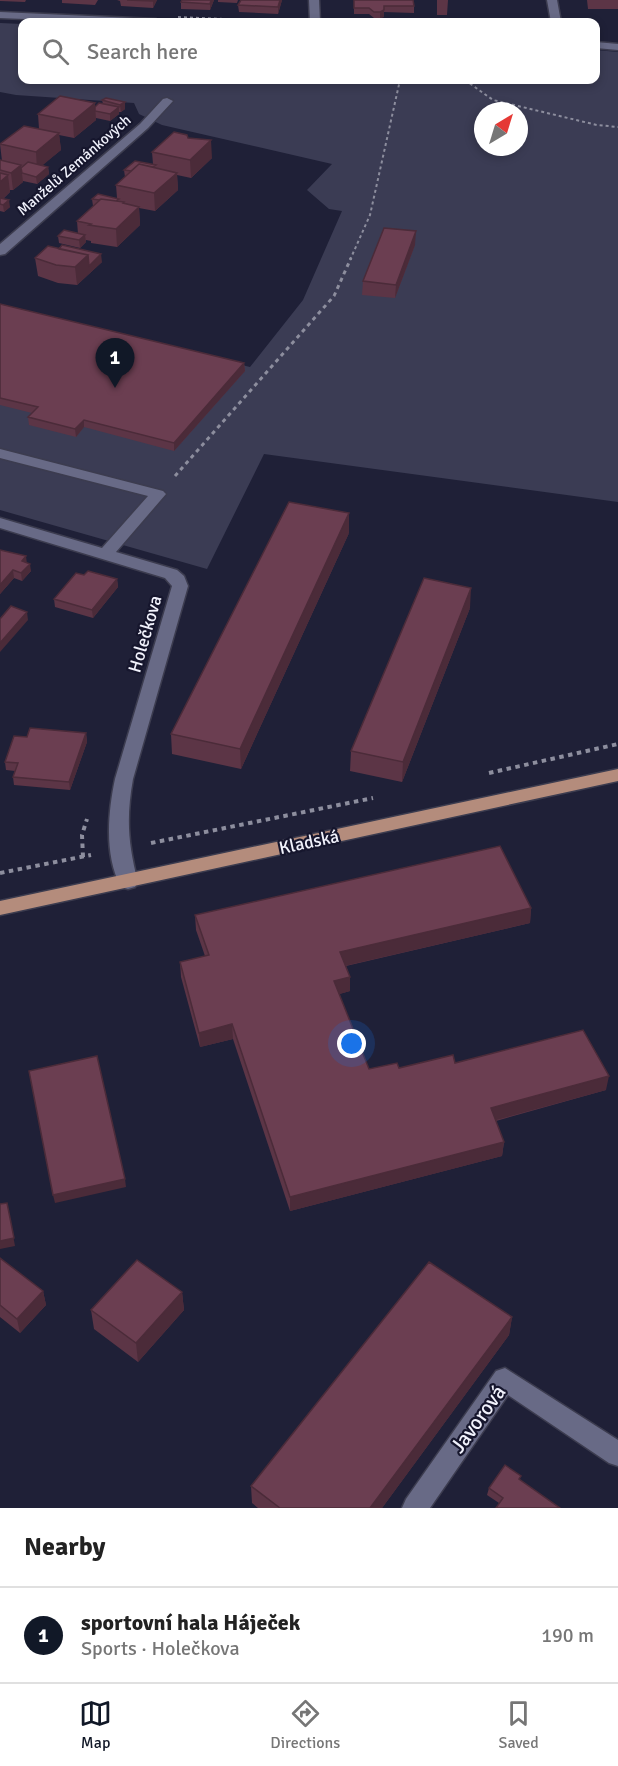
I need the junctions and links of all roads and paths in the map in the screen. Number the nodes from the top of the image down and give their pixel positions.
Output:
1 (314, 0) edge
2 (552, 0) edge
3 (0, 15) edge
4 (67, 18) edge
5 (315, 18) edge
6 (555, 18) edge
7 (600, 45) edge
8 (618, 47) edge
9 (399, 84) edge
10 (471, 84) edge
11 (167, 101) dead end
12 (618, 127) edge
13 (0, 251) edge
14 (0, 453) edge
15 (158, 494) junction
16 (0, 523) edge
17 (106, 554) junction
18 (618, 744) edge
19 (487, 774) dead end
20 (618, 775) edge
21 (376, 798) dead end
22 (89, 813) dead end
23 (120, 849) junction
24 (83, 857) junction
25 (0, 873) edge
26 (128, 882) junction
27 (0, 908) edge
28 (618, 1454) edge
29 (414, 1508) edge

1 - 5 street
2 - 6 street
3 - 4 street
7 - 8 street
9 - 15 path
10 - 12 path
11 - 13 street, Manželů Zemánkových
14 - 15 street
15 - 17 street
16 - 17 street, Holečkova
17 - 23 street, Holečkova
18 - 19 path
20 - 26 main road, Kladská
21 - 23 path
22 - 24 path
23 - 24 path
23 - 26 street, Holečkova
24 - 25 path
26 - 27 main road, Kladská
28 - 29 street, Javorová

